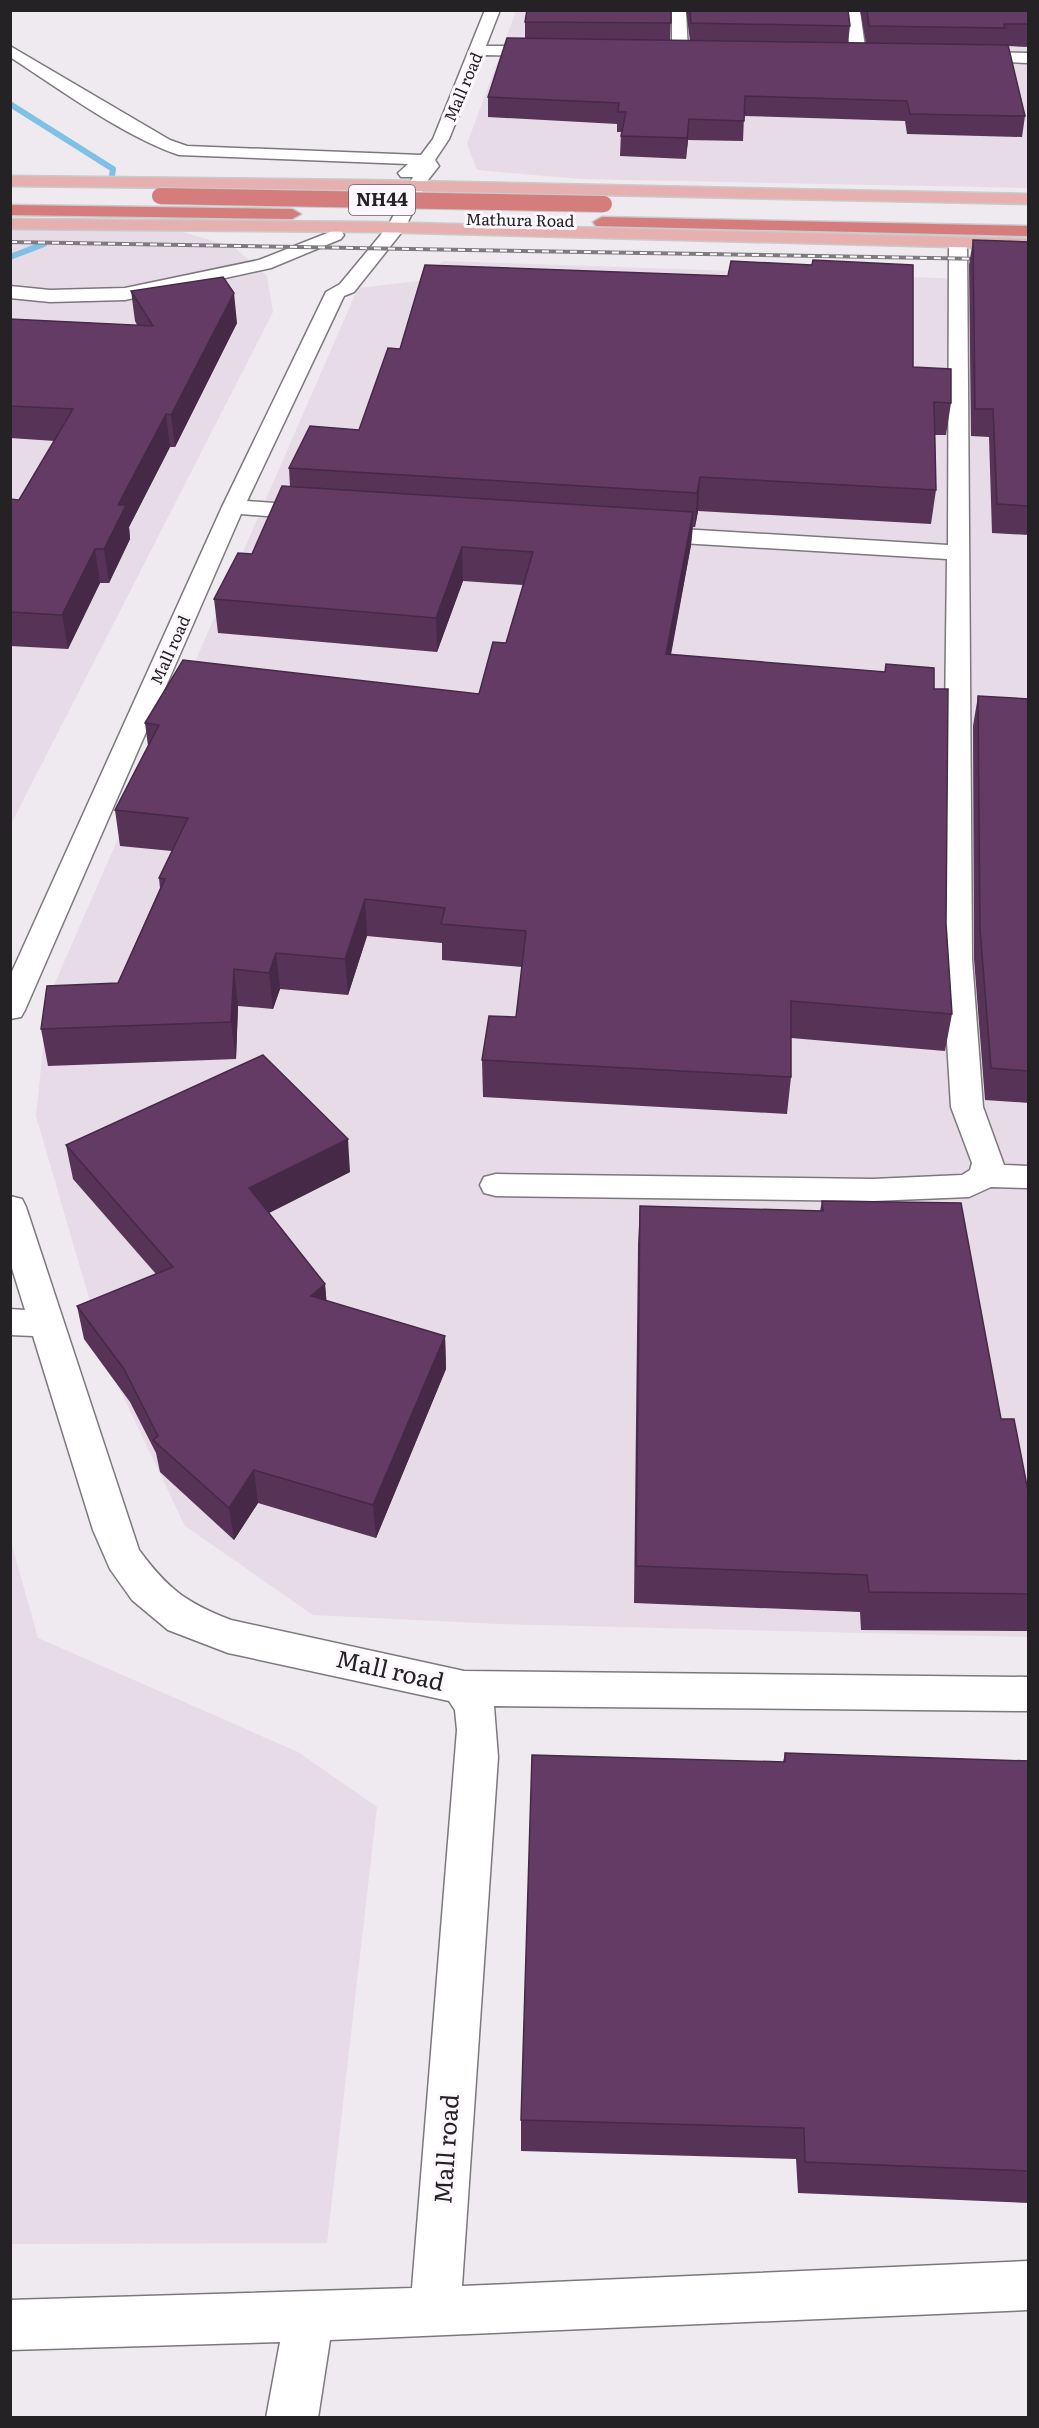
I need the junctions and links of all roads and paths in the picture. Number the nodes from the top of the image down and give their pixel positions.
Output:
1 (493, 10) edge
2 (679, 10) edge
3 (853, 10) edge
4 (10, 50) edge
5 (479, 50) junction
6 (562, 51) edge
7 (680, 53) edge
8 (858, 55) edge
9 (951, 57) edge
10 (1029, 58) edge
11 (426, 160) junction
12 (10, 181) edge
13 (300, 184) junction
14 (418, 184) junction
15 (396, 186) junction
16 (583, 191) junction
17 (10, 193) edge
18 (917, 197) junction
19 (1029, 199) edge
20 (10, 210) edge
21 (1029, 212) edge
22 (10, 224) edge
23 (273, 226) junction
24 (373, 227) junction
25 (396, 228) junction
26 (1029, 231) edge
27 (586, 232) junction
28 (335, 235) junction
29 (762, 237) junction
30 (958, 242) junction
31 (1029, 244) edge
32 (367, 250) junction
33 (10, 292) edge
34 (233, 507) junction
35 (340, 514) edge
36 (626, 532) edge
37 (959, 553) junction
38 (10, 1010) edge
39 (985, 1176) junction
40 (1029, 1177) edge
41 (496, 1185) dead end
42 (10, 1208) edge
43 (29, 1323) edge
44 (463, 1688) junction
45 (1029, 1694) edge
46 (1029, 2286) edge
47 (435, 2312) junction
48 (309, 2317) junction
49 (10, 2325) edge
50 (292, 2418) edge

1 - 5 street, Mall road
2 - 7 street
3 - 8 street
4 - 11 street
5 - 6 street
5 - 11 street, Mall road
9 - 10 street
11 - 14 street, Mall road
11 - 15 street, Mall road
12 - 13 main road
13 - 15 main road
13 - 23 main road
14 - 15 main road
14 - 16 main road
14 - 18 main road
14 - 25 street, Mall road
15 - 24 street, Mall road
16 - 18 main road
16 - 27 main road
17 - 21 highway, Mathura Road / NH44, bridge
18 - 19 main road
20 - 26 highway, Mathura Road / NH44
22 - 23 main road
23 - 24 main road
23 - 28 main road
24 - 25 main road
24 - 32 street, Mall road
25 - 27 main road
25 - 32 street, Mall road
27 - 29 main road
28 - 32 main road
28 - 33 street
29 - 30 main road
29 - 32 main road
30 - 31 main road
30 - 37 street
32 - 34 street, Mall road
34 - 35 street
34 - 38 street, Mall road
36 - 37 street
37 - 39 street
39 - 40 street
39 - 41 street
42 - 43 street, Mall road
43 - 44 street, Mall road
44 - 45 street
44 - 47 street, Mall road
46 - 47 street
47 - 48 street
48 - 49 street
48 - 50 street

